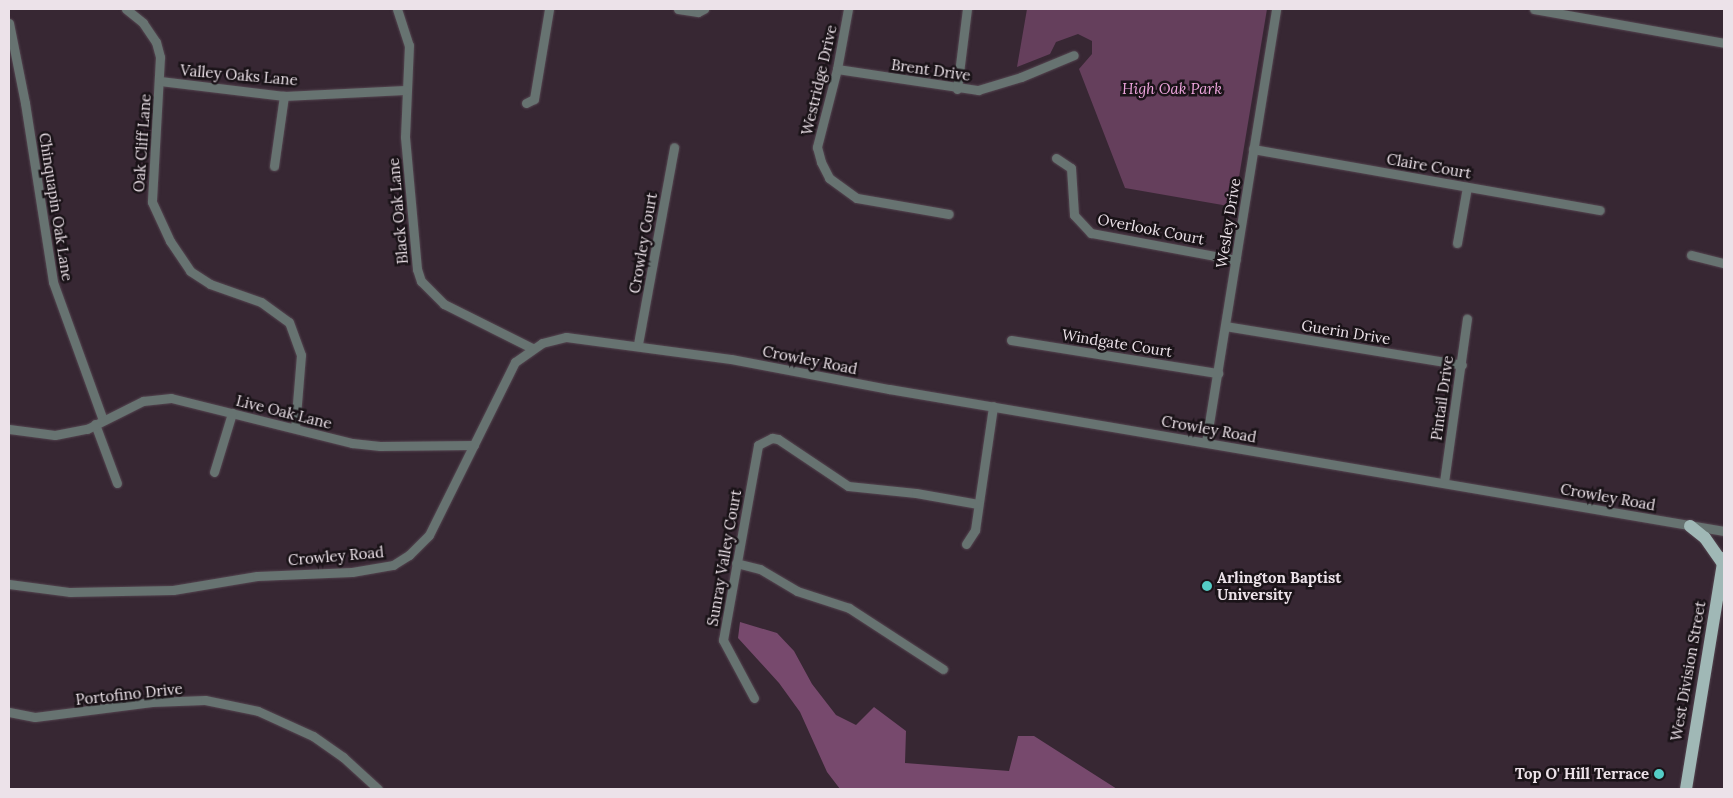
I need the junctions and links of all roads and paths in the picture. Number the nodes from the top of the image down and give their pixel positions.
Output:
1 (126, 9) edge
2 (397, 9) edge
3 (549, 9) edge
4 (678, 9) edge
5 (704, 9) edge
6 (848, 9) edge
7 (967, 9) edge
8 (1276, 9) edge
9 (1534, 9) edge
10 (9, 23) edge
11 (1724, 43) edge
12 (1074, 55) dead end
13 (837, 69) junction
14 (160, 81) junction
15 (957, 89) junction
16 (405, 90) junction
17 (284, 96) junction
18 (526, 104) dead end
19 (674, 147) dead end
20 (1253, 149) junction
21 (1056, 158) dead end
22 (274, 166) dead end
23 (1467, 186) junction
24 (1600, 210) dead end
25 (949, 214) dead end
26 (1457, 243) dead end
27 (1691, 255) dead end
28 (1236, 260) junction
29 (1724, 263) edge
30 (1467, 318) dead end
31 (1225, 326) junction
32 (1011, 340) dead end
33 (638, 344) junction
34 (532, 348) junction
35 (1462, 365) junction
36 (1218, 373) junction
37 (993, 406) junction
38 (232, 413) junction
39 (99, 422) junction
40 (295, 428) junction
41 (9, 429) edge
42 (1206, 442) junction
43 (474, 445) junction
44 (214, 472) dead end
45 (1444, 482) junction
46 (117, 483) dead end
47 (978, 504) junction
48 (1690, 526) junction
49 (1724, 532) edge
50 (966, 544) dead end
51 (1724, 561) edge
52 (736, 563) junction
53 (9, 584) edge
54 (943, 669) dead end
55 (754, 698) dead end
56 (9, 712) edge
57 (378, 789) edge
58 (1686, 789) edge

1 - 14 street, Oak Cliff Lane
2 - 16 street, Black Oak Lane
3 - 18 street
4 - 5 street
6 - 13 street, Westridge Drive
7 - 15 street
8 - 20 street, Wesley Drive
9 - 11 street
10 - 39 street, Chinquapin Oak Lane
12 - 15 street, Brent Drive
13 - 15 street, Brent Drive
13 - 25 street, Westridge Drive
14 - 17 street, Valley Oaks Lane
14 - 40 street, Oak Cliff Lane
16 - 17 street, Valley Oaks Lane
16 - 34 street, Black Oak Lane
17 - 22 street
19 - 33 street, Crowley Court
20 - 23 street, Claire Court
20 - 28 street, Wesley Drive
21 - 28 street, Overlook Court
23 - 24 street, Claire Court
23 - 26 street
27 - 29 street
28 - 31 street, Wesley Drive
30 - 35 street, Pintail Drive
31 - 35 street, Guerin Drive
31 - 36 street, Wesley Drive
32 - 36 street, Windgate Court
33 - 34 street, Crowley Road
33 - 37 street, Crowley Road
34 - 43 street, Crowley Road
35 - 45 street, Pintail Drive
36 - 42 street, Wesley Drive
37 - 42 street, Crowley Road
37 - 47 street
38 - 39 street, Live Oak Lane
38 - 40 street, Live Oak Lane
38 - 44 street
39 - 41 street, Live Oak Lane
39 - 46 street
40 - 43 street, Live Oak Lane
42 - 45 street, Crowley Road
43 - 53 street, Crowley Road
45 - 48 street, Crowley Road
47 - 50 street
47 - 52 street, Sunray Valley Court
48 - 49 street, Crowley Road
48 - 51 main road
51 - 58 main road, West Division Street
52 - 54 street
52 - 55 street, Sunray Valley Court
56 - 57 street, Portofino Drive

